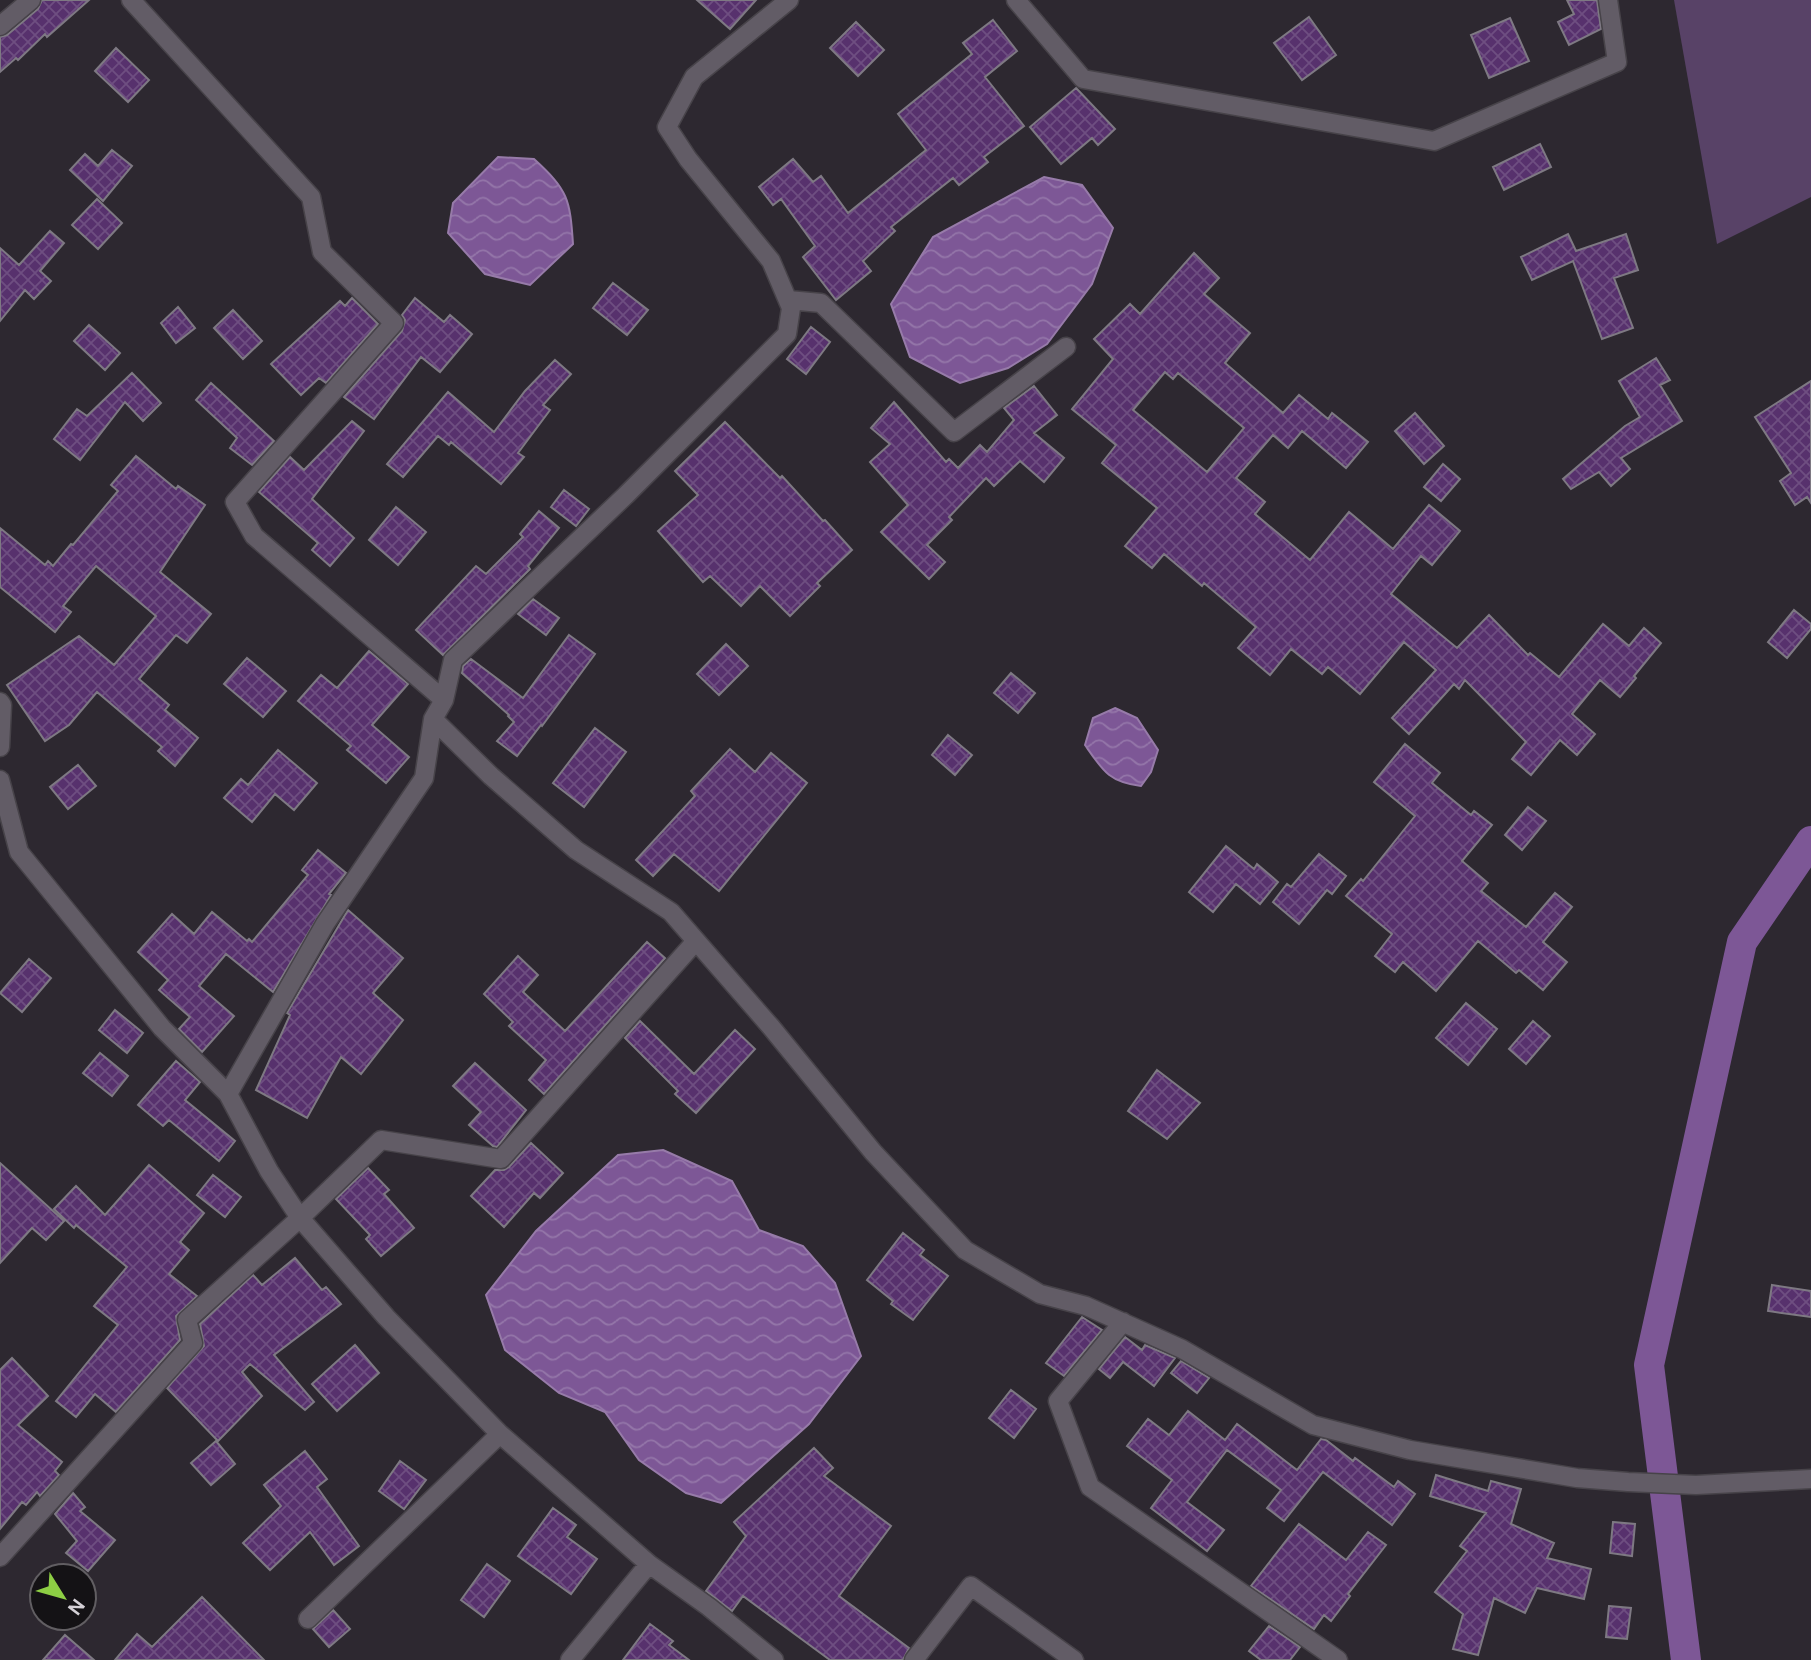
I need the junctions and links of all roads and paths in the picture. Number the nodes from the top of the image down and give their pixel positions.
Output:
1 (31, 0) edge
2 (131, 0) edge
3 (789, 0) edge
4 (1016, 0) edge
5 (1608, 0) edge
6 (0, 26) edge
7 (788, 300) junction
8 (1066, 347) dead end
9 (444, 700) junction
10 (0, 702) edge
11 (433, 719) junction
12 (0, 747) edge
13 (0, 780) edge
14 (696, 941) junction
15 (228, 1094) junction
16 (300, 1218) junction
17 (1123, 1322) junction
18 (500, 1434) junction
19 (1811, 1479) edge
20 (0, 1557) edge
21 (649, 1564) junction
22 (308, 1619) dead end
23 (570, 1660) edge
24 (774, 1660) edge
25 (915, 1660) edge
26 (1074, 1660) edge
27 (1338, 1660) edge

1 - 6 street
2 - 9 street
3 - 7 street
4 - 5 street
7 - 8 street
7 - 9 street
9 - 11 street
10 - 12 street
11 - 14 street
11 - 15 street
13 - 15 street
14 - 16 street
14 - 17 street
15 - 16 street
16 - 18 street
16 - 20 street
17 - 19 street
17 - 27 street
18 - 21 street
18 - 22 street
21 - 23 street
21 - 24 street
25 - 26 street

